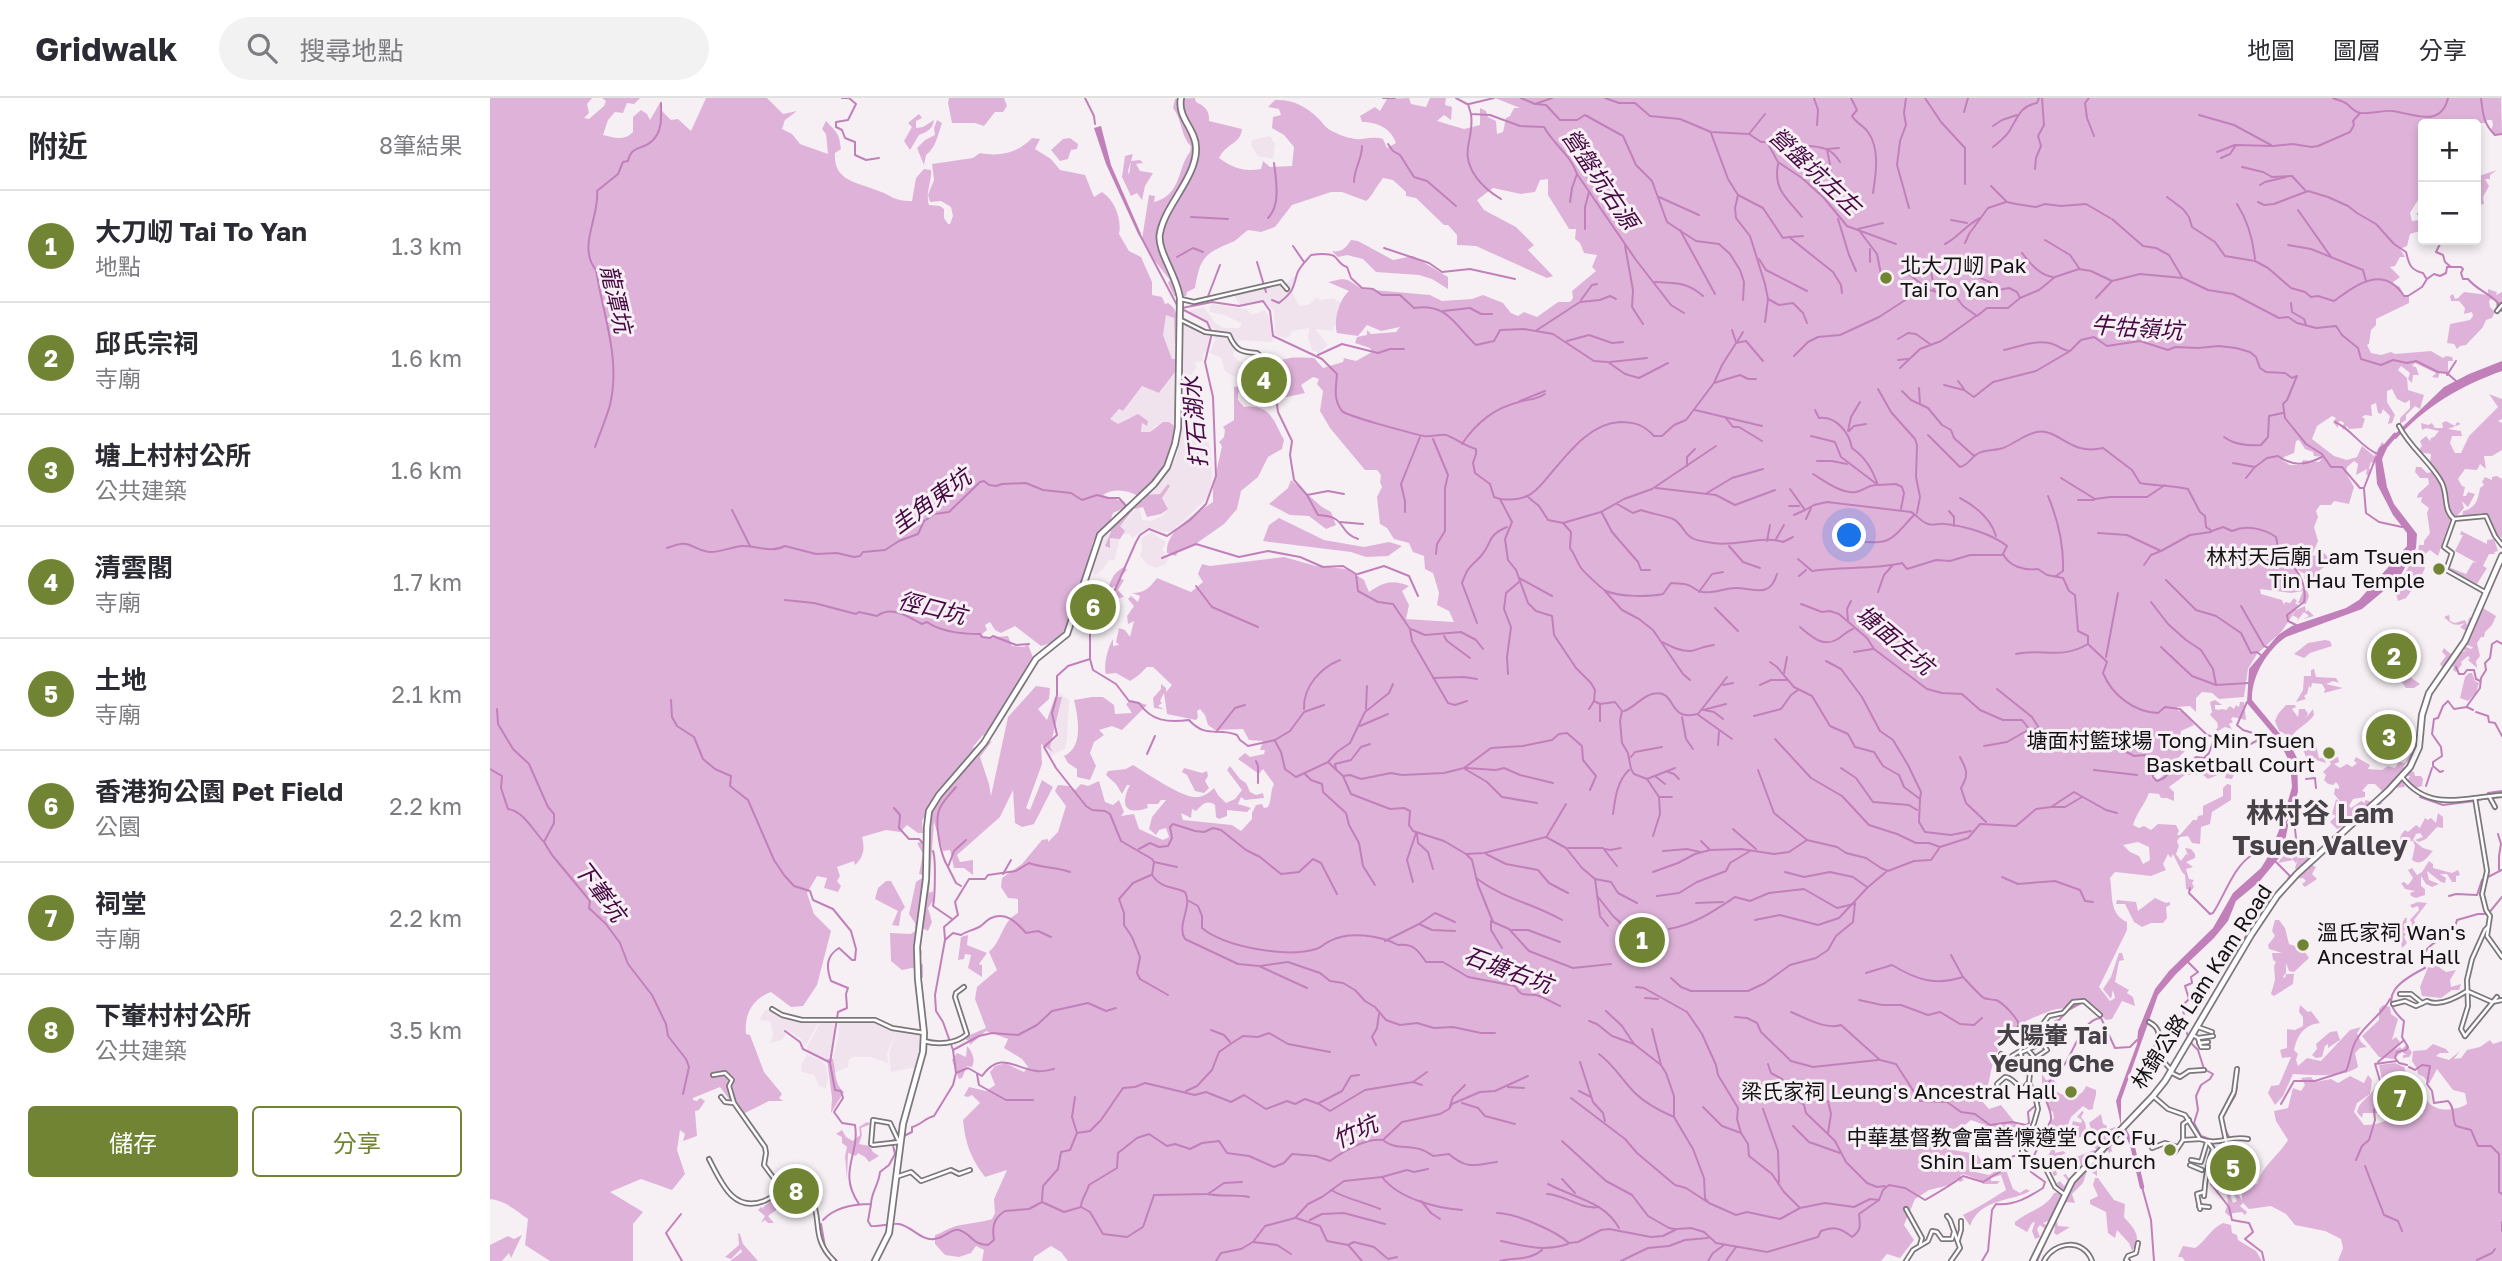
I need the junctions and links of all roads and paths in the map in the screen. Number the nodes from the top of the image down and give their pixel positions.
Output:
1 (1181, 98) edge
2 (1287, 289) dead end
3 (1180, 301) junction
4 (1180, 320) junction
5 (1264, 359) dead end
6 (2399, 426) dead end
7 (2454, 519) junction
8 (2502, 545) edge
9 (2502, 556) edge
10 (2485, 592) junction
11 (2402, 777) junction
12 (2502, 794) edge
13 (2489, 796) junction
14 (2475, 798) junction
15 (2494, 807) dead end
16 (2488, 927) junction
17 (2502, 957) edge
18 (964, 987) dead end
19 (2468, 991) junction
20 (2400, 994) dead end
21 (2497, 997) dead end
22 (2502, 1000) edge
23 (2492, 1002) junction
24 (2422, 1003) junction
25 (2393, 1004) dead end
26 (772, 1009) dead end
27 (2100, 1015) dead end
28 (2149, 1022) dead end
29 (2021, 1025) dead end
30 (2198, 1027) junction
31 (924, 1033) junction
32 (2027, 1033) junction
33 (2194, 1039) junction
34 (924, 1041) junction
35 (2208, 1042) dead end
36 (2208, 1047) dead end
37 (2028, 1050) junction
38 (2020, 1052) junction
39 (2001, 1054) dead end
40 (2237, 1069) dead end
41 (2204, 1070) dead end
42 (2171, 1072) junction
43 (713, 1075) dead end
44 (2029, 1081) junction
45 (2153, 1096) junction
46 (721, 1097) dead end
47 (2004, 1098) dead end
48 (734, 1103) junction
49 (2189, 1120) junction
50 (901, 1139) junction
51 (2200, 1139) junction
52 (2248, 1139) dead end
53 (2183, 1140) junction
54 (2226, 1141) junction
55 (2211, 1142) junction
56 (2179, 1147) junction
57 (2152, 1148) dead end
58 (2175, 1152) dead end
59 (709, 1159) dead end
60 (2191, 1160) dead end
61 (2189, 1165) dead end
62 (2206, 1168) junction
63 (970, 1170) dead end
64 (2202, 1170) junction
65 (2195, 1171) dead end
66 (896, 1177) junction
67 (784, 1191) junction
68 (2064, 1194) junction
69 (2209, 1207) dead end
70 (1906, 1209) dead end
71 (1947, 1216) dead end
72 (1961, 1221) dead end
73 (1954, 1233) junction
74 (1958, 1240) junction
75 (2137, 1243) dead end
76 (1920, 1245) junction
77 (879, 1260) edge
78 (834, 1261) edge
79 (1906, 1261) edge
80 (1951, 1261) edge
81 (2033, 1261) edge
82 (2044, 1261) edge
83 (2092, 1261) edge
84 (2128, 1261) edge

1 - 3 main road
2 - 3 street
3 - 4 main road
4 - 5 street
4 - 31 main road
6 - 7 street
7 - 8 street
7 - 10 street
9 - 10 main road, 林錦公路 Lam Kam Road
10 - 11 main road, 林錦公路 Lam Kam Road
11 - 14 street
11 - 30 main road, 林錦公路 Lam Kam Road
12 - 13 street
13 - 14 street
13 - 15 street
14 - 16 street
16 - 17 street
16 - 19 street
18 - 34 street
19 - 23 street
19 - 23 street
19 - 24 street
20 - 24 street
21 - 23 street
22 - 23 street
24 - 25 street
26 - 31 street
27 - 32 street
28 - 42 street
29 - 32 street
30 - 33 main road, 林錦公路 Lam Kam Road
30 - 33 street
31 - 34 main road
32 - 38 street
33 - 35 street
33 - 36 street
33 - 42 main road, 林錦公路 Lam Kam Road
34 - 50 main road
37 - 37 street
37 - 38 street
38 - 39 street
38 - 44 street
40 - 54 street
41 - 42 street
42 - 45 main road, 林錦公路 Lam Kam Road
43 - 48 street
44 - 47 street
44 - 68 street
45 - 49 street
45 - 68 main road, 林錦公路 Lam Kam Road
46 - 48 street
48 - 67 street
49 - 51 street
49 - 53 street
50 - 50 street
50 - 66 main road
51 - 53 street
51 - 55 street
52 - 54 street
53 - 56 street
54 - 55 street
55 - 60 street
55 - 62 street
56 - 57 street
56 - 58 street
59 - 67 street
61 - 64 street
62 - 64 street
62 - 69 street
63 - 66 street
64 - 65 street
66 - 77 main road
67 - 78 street
68 - 81 main road, 林錦公路 Lam Kam Road
70 - 76 street
71 - 73 street
72 - 74 street
73 - 74 street
73 - 76 street
74 - 80 street
75 - 84 street
76 - 79 street
82 - 83 street

